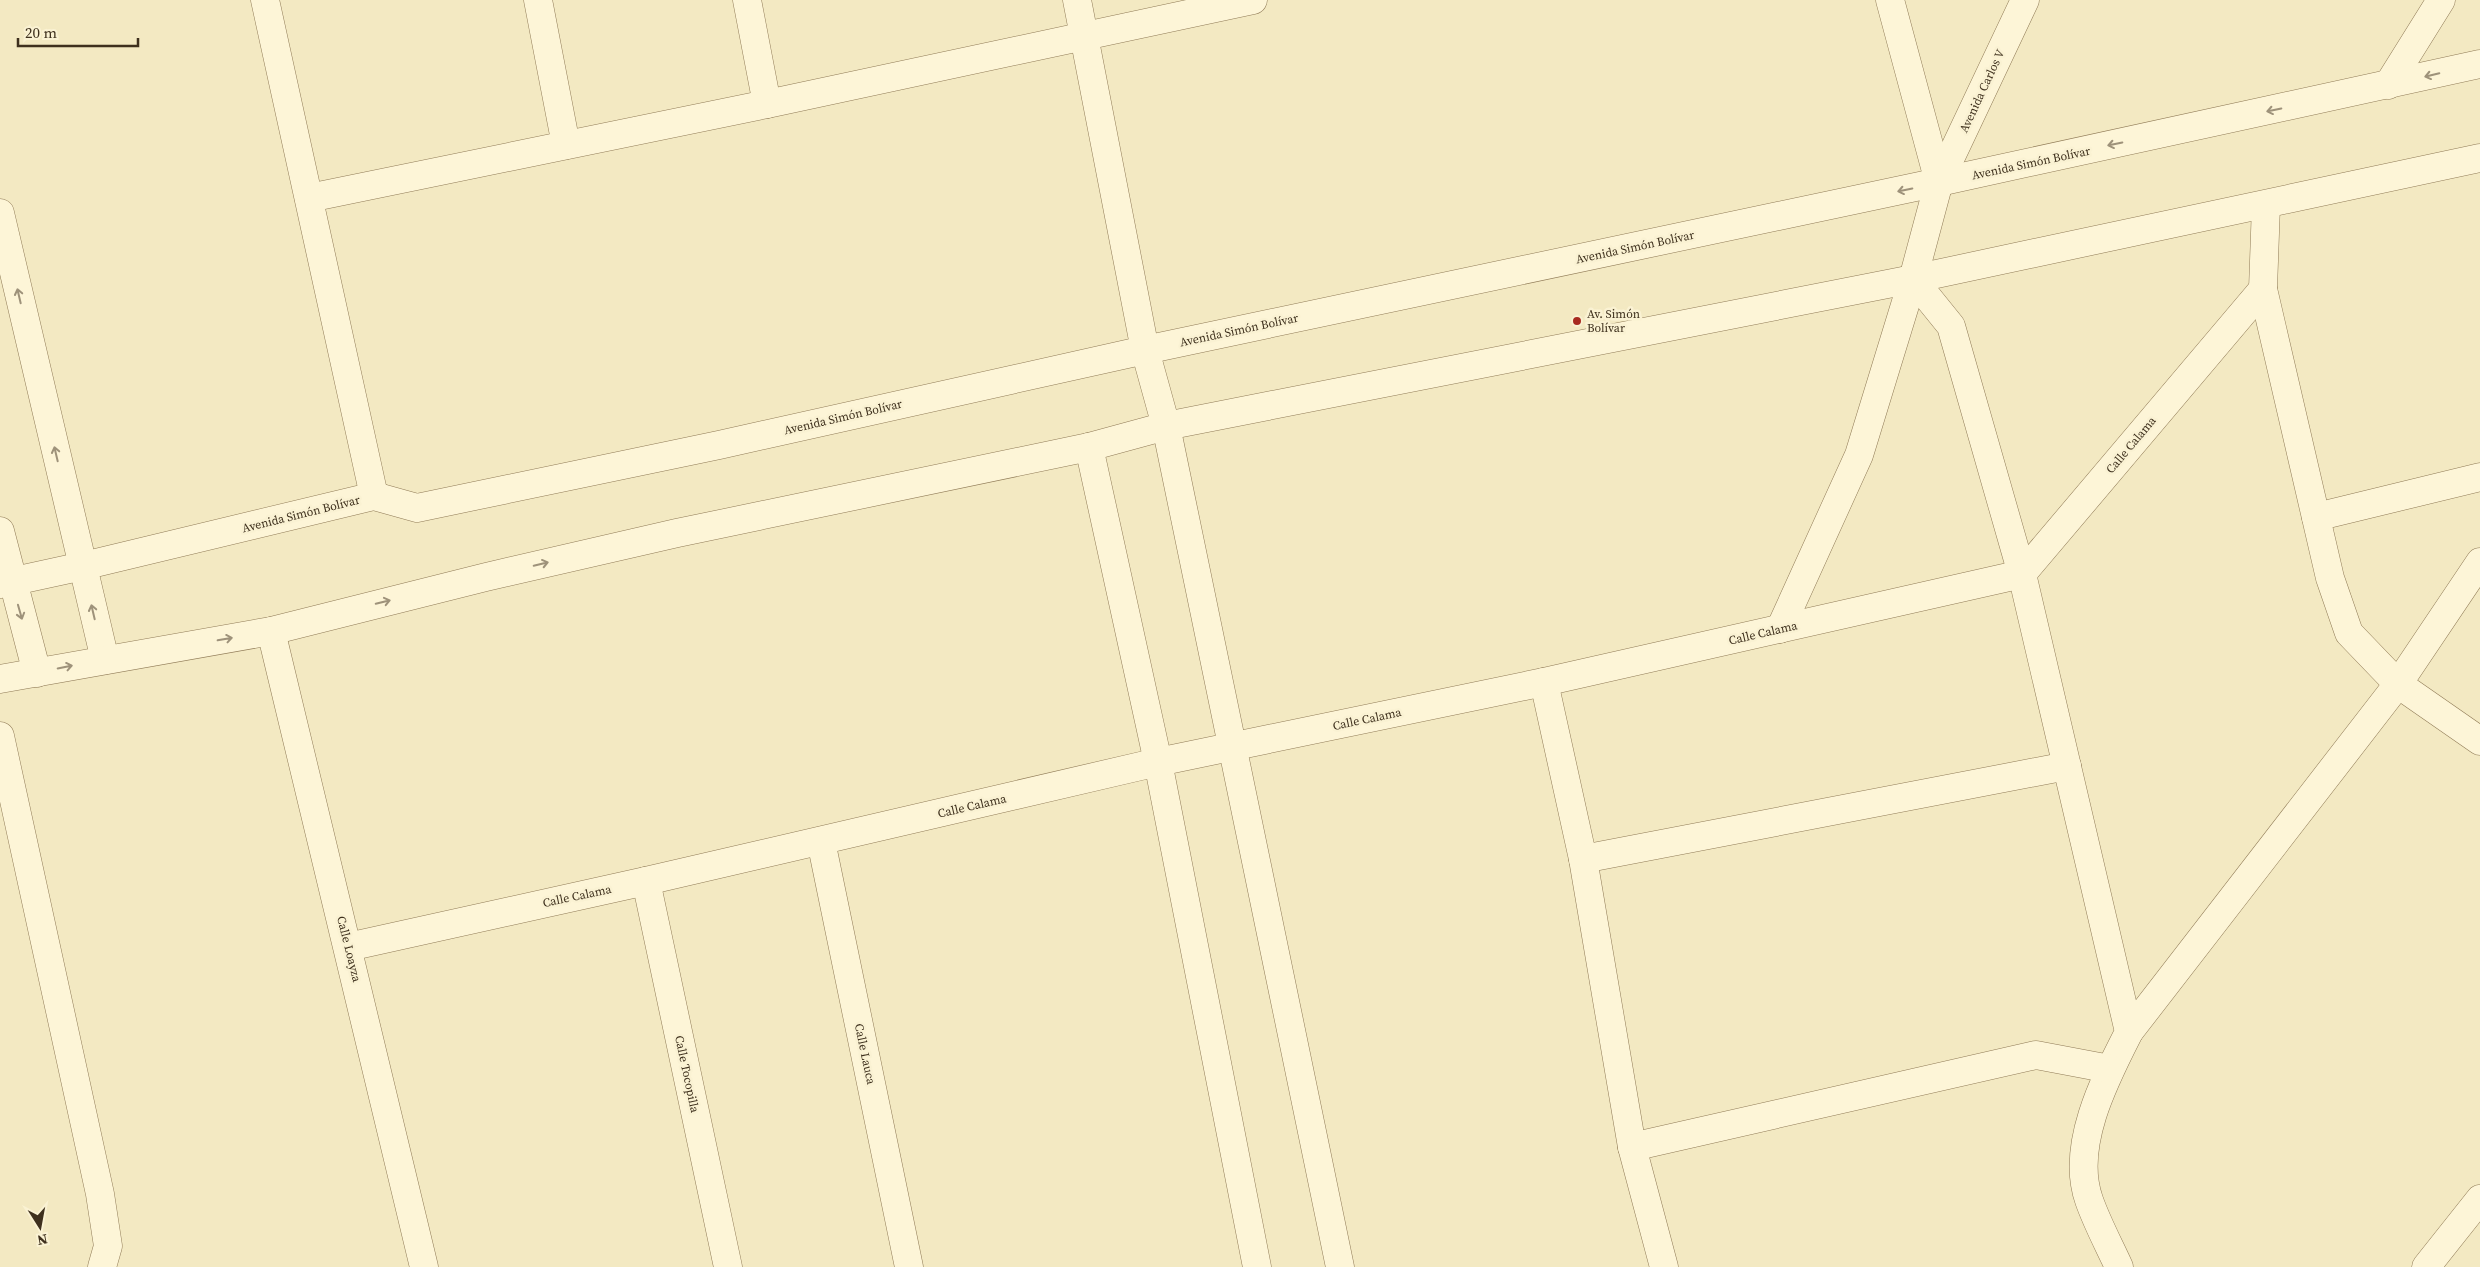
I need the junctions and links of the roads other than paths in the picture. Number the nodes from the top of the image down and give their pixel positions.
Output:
1 (265, 0) edge
2 (538, 0) edge
3 (747, 0) edge
4 (1077, 0) edge
5 (1253, 0) edge
6 (1890, 0) edge
7 (2025, 0) edge
8 (2441, 0) edge
9 (1085, 35) junction
10 (2480, 64) edge
11 (2388, 85) junction
12 (767, 104) junction
13 (566, 145) junction
14 (2480, 158) edge
15 (1940, 182) junction
16 (309, 198) junction
17 (2266, 205) junction
18 (0, 213) edge
19 (1913, 279) junction
20 (2263, 289) junction
21 (1145, 350) junction
22 (1166, 426) junction
23 (1089, 447) junction
24 (2480, 477) edge
25 (374, 496) junction
26 (2316, 517) junction
27 (0, 531) edge
28 (2480, 562) edge
29 (83, 566) junction
30 (2022, 574) junction
31 (6, 582) edge
32 (1780, 629) junction
33 (271, 631) junction
34 (105, 660) junction
35 (37, 673) junction
36 (0, 679) edge
37 (1544, 682) junction
38 (2398, 684) junction
39 (0, 736) edge
40 (2480, 741) edge
41 (1232, 747) junction
42 (1158, 762) junction
43 (2067, 766) junction
44 (820, 841) junction
45 (1583, 859) junction
46 (646, 881) junction
47 (348, 946) junction
48 (2129, 1032) junction
49 (2110, 1069) junction
50 (1632, 1147) junction
51 (2480, 1199) edge
52 (102, 1267) edge
53 (424, 1267) edge
54 (728, 1267) edge
55 (909, 1267) edge
56 (1257, 1267) edge
57 (1340, 1267) edge
58 (1664, 1267) edge
59 (2120, 1267) edge
60 (2426, 1267) edge

1 - 16 street
2 - 13 street
3 - 12 street
4 - 9 street
5 - 9 street
6 - 15 street
7 - 15 street, Avenida Carlos V
8 - 11 street
9 - 12 street
9 - 21 street
10 -> 11 street, Avenida Simón Bolívar
11 -> 15 street, Avenida Simón Bolívar
12 - 13 street
13 - 16 street
14 - 17 street
15 - 19 street, Avenida Carlos V
15 -> 21 street, Avenida Simón Bolívar
16 - 25 street
17 - 19 street
17 - 20 street
29 -> 18 street
19 - 22 street
19 - 30 street
19 - 32 street, Avenida Carlos V
20 - 26 street
20 - 30 street, Calle Calama
21 - 22 street
21 - 25 street, Avenida Simón Bolívar
22 - 23 street
22 - 41 street
33 -> 23 street
23 - 42 street
24 - 26 street
25 - 29 street, Avenida Simón Bolívar
26 - 38 street
27 - 31 street
28 - 38 street
29 - 31 street, Avenida Simón Bolívar
34 -> 29 street
30 - 32 street, Calle Calama
30 - 43 street
31 -> 35 street
32 - 37 street, Calle Calama
34 -> 33 street
33 - 47 street, Calle Loayza
35 -> 34 street
35 - 36 street
37 - 41 street, Calle Calama
37 - 45 street
38 - 40 street
38 - 48 street
39 - 52 street
41 - 42 street, Calle Calama
41 - 57 street
42 - 44 street, Calle Calama
42 - 56 street
43 - 45 street
43 - 48 street
44 - 46 street, Calle Calama
44 - 55 street, Calle Lauca
45 - 50 street
46 - 47 street, Calle Calama
46 - 54 street, Calle Tocopilla
47 - 53 street, Calle Loayza
48 - 49 street
49 - 50 street
49 - 59 street
50 - 58 street
51 - 60 street

